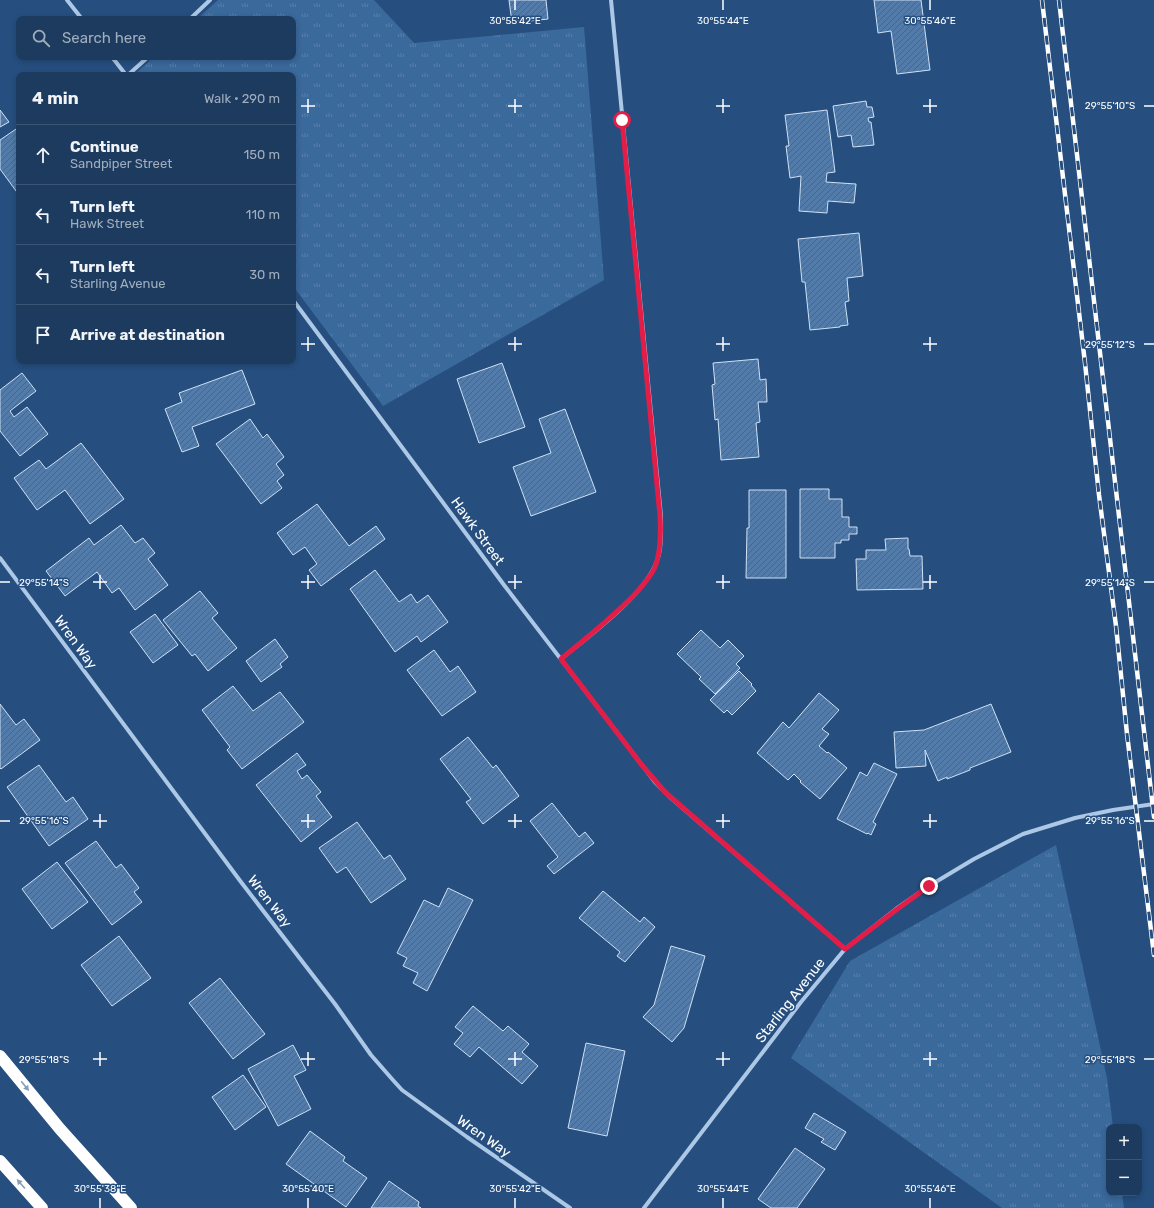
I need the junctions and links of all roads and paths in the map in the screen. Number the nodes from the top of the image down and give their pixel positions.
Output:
1 (67, 0) edge
2 (210, 0) edge
3 (610, 0) edge
4 (80, 16) edge
5 (193, 16) edge
6 (114, 60) edge
7 (144, 60) edge
8 (124, 72) edge
9 (130, 72) edge
10 (296, 304) edge
11 (0, 558) edge
12 (561, 659) junction
13 (1154, 804) edge
14 (845, 949) junction
15 (0, 1056) edge
16 (0, 1161) edge
17 (42, 1208) edge
18 (132, 1208) edge
19 (570, 1208) edge
20 (644, 1208) edge

1 - 4 street
2 - 5 street
3 - 12 street
6 - 8 street
7 - 9 street
10 - 12 street, Hawk Street
11 - 19 street, Wren Way
12 - 14 street, Hawk Street
13 - 14 street, Starling Avenue
14 - 20 street, Starling Avenue
15 -> 18 highway
17 -> 16 highway

